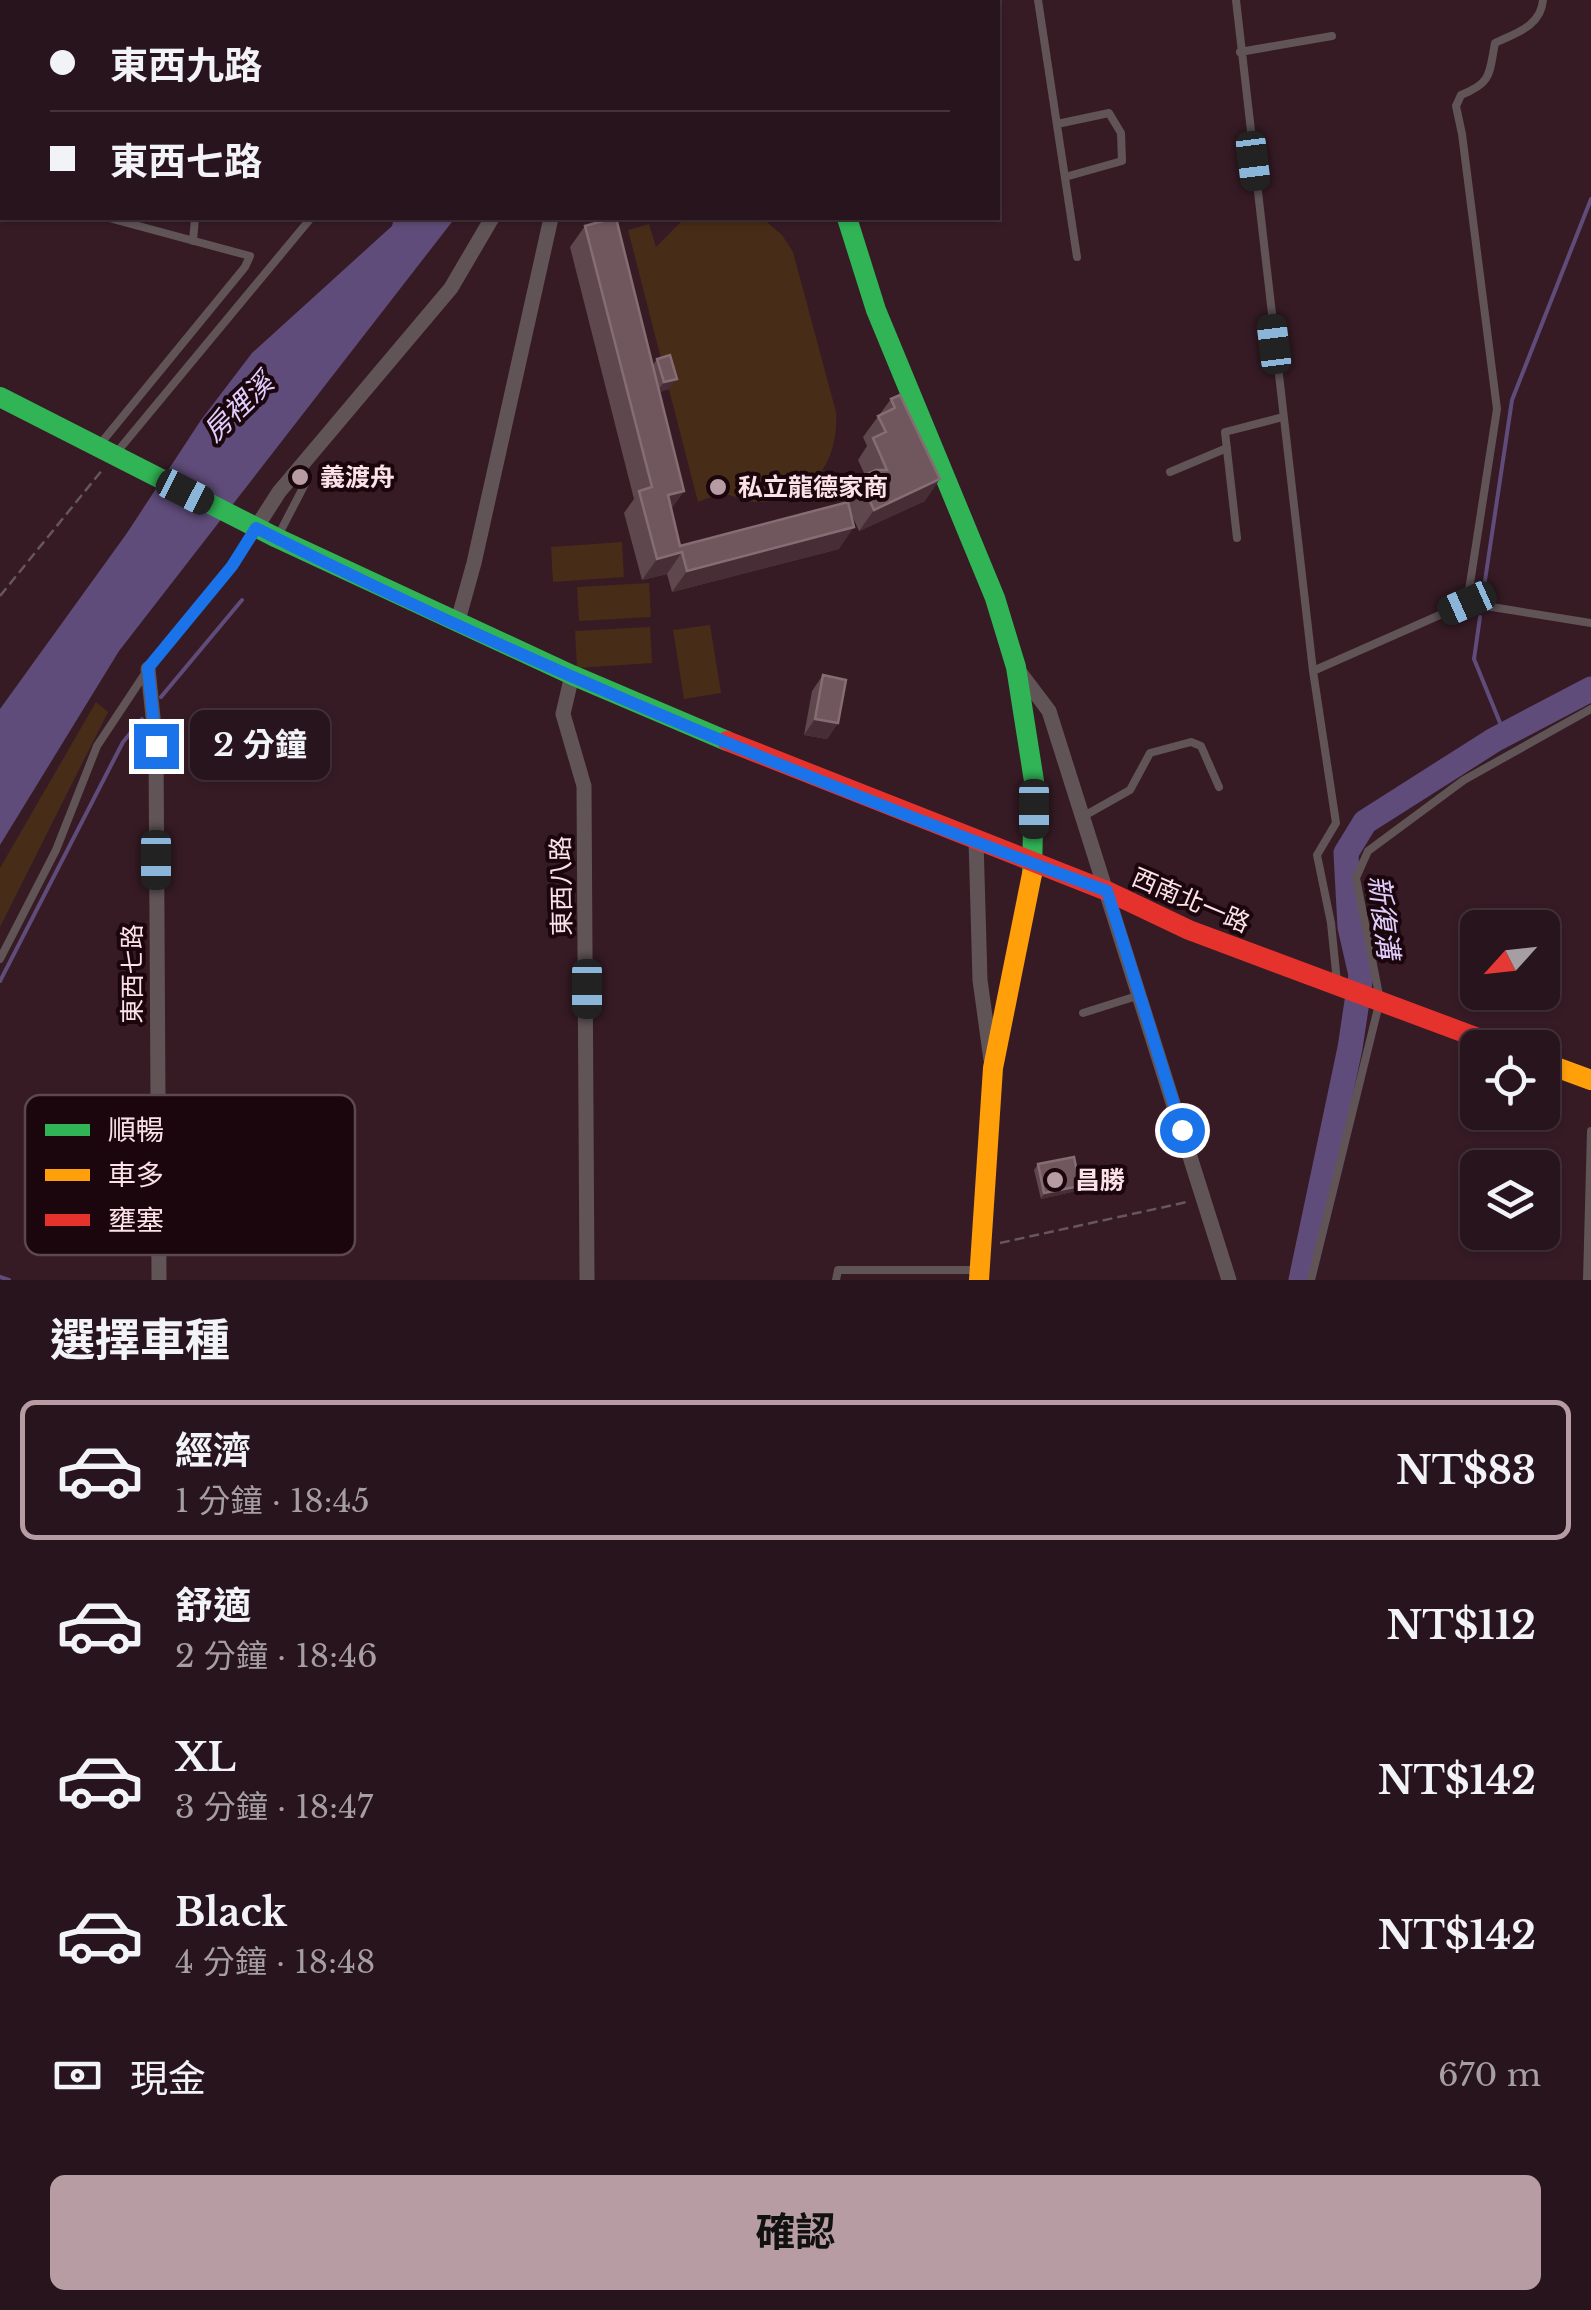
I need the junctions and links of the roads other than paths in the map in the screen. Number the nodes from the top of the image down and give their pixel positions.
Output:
1 (1038, 0) edge
2 (1236, 0) edge
3 (1544, 0) edge
4 (1332, 36) dead end
5 (1240, 52) junction
6 (1057, 124) junction
7 (1065, 177) junction
8 (115, 220) edge
9 (195, 220) edge
10 (310, 220) edge
11 (491, 220) edge
12 (551, 220) edge
13 (848, 220) edge
14 (193, 241) junction
15 (1077, 258) dead end
16 (0, 397) edge
17 (1283, 417) junction
18 (1227, 448) junction
19 (106, 451) junction
20 (1170, 472) dead end
21 (306, 482) dead end
22 (256, 528) junction
23 (277, 538) junction
24 (1237, 538) dead end
25 (1467, 603) junction
26 (1591, 623) edge
27 (457, 624) junction
28 (1016, 667) junction
29 (148, 668) junction
30 (1313, 671) junction
31 (572, 675) junction
32 (1591, 709) edge
33 (1219, 787) dead end
34 (1084, 816) junction
35 (976, 840) junction
36 (1034, 864) junction
37 (1107, 891) junction
38 (0, 959) edge
39 (1337, 983) junction
40 (1140, 995) junction
41 (1380, 1000) junction
42 (1083, 1013) dead end
43 (1460, 1031) edge
44 (992, 1068) junction
45 (1560, 1069) edge
46 (1591, 1080) edge
47 (158, 1095) edge
48 (1591, 1131) edge
49 (159, 1255) edge
50 (979, 1275) edge
51 (894, 1276) edge
52 (159, 1280) edge
53 (587, 1280) edge
54 (836, 1280) edge
55 (1229, 1280) edge
56 (1312, 1280) edge
57 (1587, 1280) edge

1 - 6 lane
2 - 5 lane
3 - 25 lane
4 - 5 lane
5 - 17 lane
6 - 7 lane
6 - 7 lane
7 - 15 lane
8 - 14 lane
9 - 14 lane
10 - 19 lane
11 - 22 street
12 - 27 street
13 - 28 street
14 - 19 lane
16 - 19 street
17 - 18 lane
17 - 30 lane
18 - 20 lane
18 - 24 lane
19 - 22 street, 西南北一路
21 - 23 lane
22 - 23 street, 西南北一路
22 - 29 lane
23 - 27 street, 西南北一路
25 - 26 lane
25 - 30 lane
27 - 31 street, 西南北一路
28 - 34 street
28 - 36 street
29 - 38 lane
29 - 47 street, 東西七路
30 - 39 lane
31 - 35 street, 西南北一路
31 - 53 street, 東西八路
32 - 41 lane
33 - 34 lane
34 - 37 street
35 - 36 street, 西南北一路
35 - 44 street
36 - 37 street, 西南北一路
36 - 44 street
37 - 39 street, 西南北一路
37 - 40 street
39 - 41 street, 西南北一路
40 - 42 lane
40 - 55 street
41 - 43 street, 西南北一路
41 - 56 lane
44 - 50 street
45 - 46 street
48 - 57 lane
49 - 52 street, 東西七路
50 - 51 lane
51 - 54 lane

